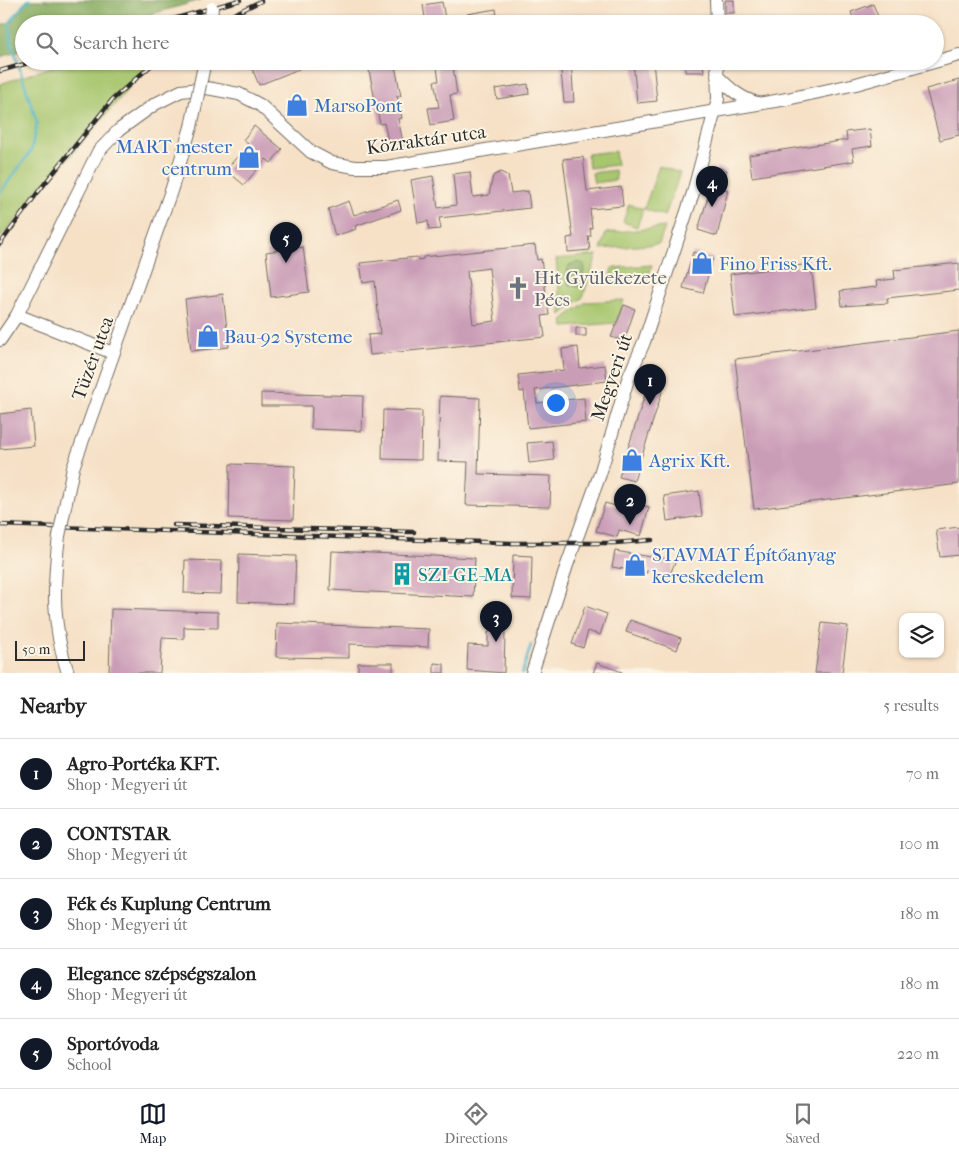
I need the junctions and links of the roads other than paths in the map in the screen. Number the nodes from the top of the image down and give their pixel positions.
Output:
1 (213, 0) edge
2 (716, 0) edge
3 (211, 15) edge
4 (717, 15) edge
5 (959, 55) edge
6 (944, 59) edge
7 (203, 70) edge
8 (717, 70) edge
9 (906, 70) edge
10 (717, 76) junction
11 (760, 104) junction
12 (714, 112) junction
13 (17, 315) junction
14 (0, 340) edge
15 (113, 353) junction
16 (68, 673) edge
17 (532, 673) edge

1 - 3 street, bridge
2 - 4 street
5 - 6 street, Közraktár utca
7 - 15 street, Tüzér utca, bridge
8 - 10 street, Megyeri út
9 - 11 street, Közraktár utca
10 - 11 street
10 - 12 street, Megyeri út
11 - 12 street, Közraktár utca
12 - 13 street, Közraktár utca
12 - 17 street, Megyeri út
13 - 14 street, Közraktár utca
13 - 15 street
15 - 16 street, Tüzér utca, bridge

